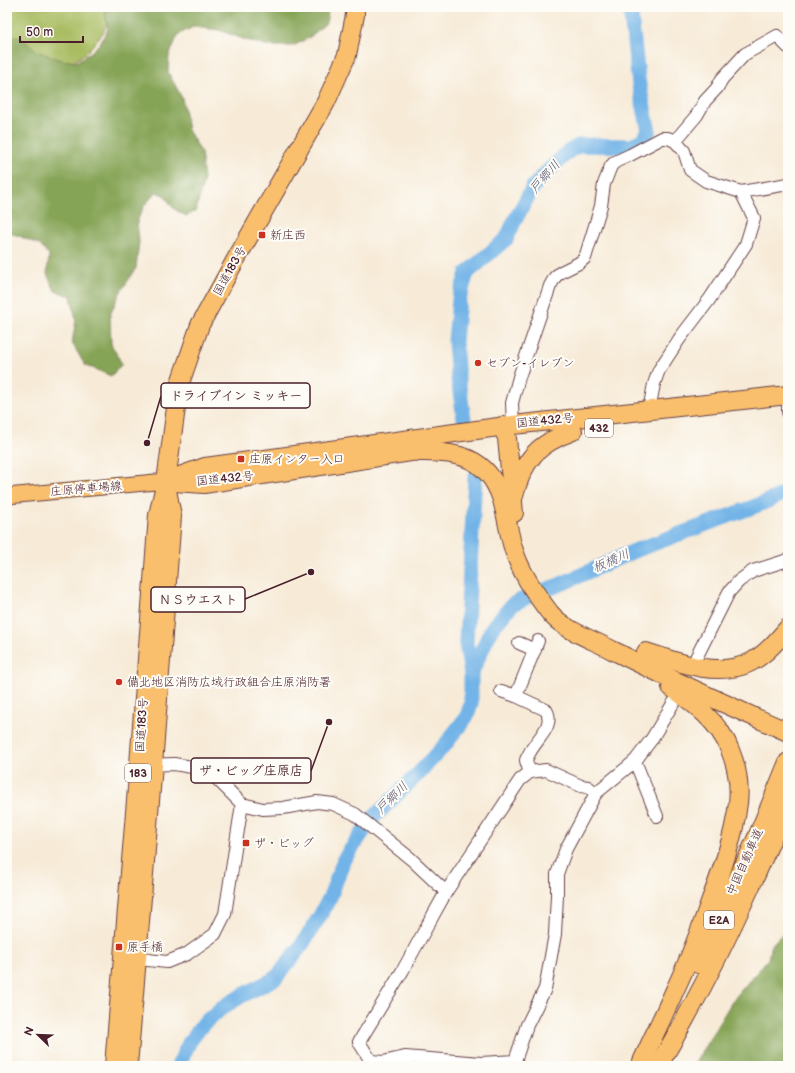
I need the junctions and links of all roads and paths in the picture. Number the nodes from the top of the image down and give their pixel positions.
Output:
1 (355, 7) edge
2 (788, 47) edge
3 (675, 141) junction
4 (788, 184) edge
5 (741, 192) junction
6 (788, 395) edge
7 (788, 404) edge
8 (649, 410) junction
9 (788, 412) edge
10 (574, 431) junction
11 (505, 432) junction
12 (409, 452) junction
13 (166, 481) junction
14 (7, 496) edge
15 (509, 511) junction
16 (788, 560) edge
17 (788, 628) edge
18 (519, 643) dead end
19 (643, 658) junction
20 (696, 658) dead end
21 (501, 691) dead end
22 (516, 696) junction
23 (674, 702) dead end
24 (788, 720) edge
25 (788, 732) edge
26 (635, 761) junction
27 (146, 765) junction
28 (787, 766) edge
29 (530, 772) junction
30 (596, 793) junction
31 (788, 802) edge
32 (242, 804) junction
33 (788, 815) edge
34 (657, 816) dead end
35 (754, 879) junction
36 (446, 892) junction
37 (138, 959) junction
38 (368, 1063) edge
39 (114, 1066) edge
40 (128, 1066) edge
41 (641, 1066) edge
42 (658, 1066) edge

1 - 13 highway, 国道183号 / 183
2 - 3 street
3 - 5 street
3 - 11 street
4 - 5 street
5 - 8 street
6 - 8 highway, 国道432号 / 432
7 - 9 street
7 - 10 highway, 国道432号 / 432
8 - 11 highway, 国道432号 / 432
10 - 11 highway, 国道432号 / 432
10 - 15 highway
11 - 12 highway, 国道432号 / 432
11 - 13 highway, 国道432号 / 432
11 - 15 highway
12 - 13 highway, 国道432号 / 432
12 - 15 highway
13 - 14 main road, 庄原停車場線
13 - 27 highway, 国道183号 / 183
15 - 19 highway
16 - 20 street
17 - 19 highway
18 - 22 street
19 - 24 highway
19 - 25 highway
19 - 41 highway
21 - 22 street
22 - 29 street
23 - 26 street
26 - 30 street
26 - 34 street
27 - 32 street
27 - 37 highway, 国道183号 / 183
27 - 39 highway, 国道183号 / 183
28 - 41 highway, 中国自動車道 / E2A
29 - 30 street
29 - 36 street
30 - 38 street
31 - 35 highway, 中国自動車道 / E2A
32 - 36 street
32 - 37 street
33 - 35 highway
35 - 42 highway, 中国自動車道 / E2A
36 - 38 street
37 - 40 highway, 国道183号 / 183

